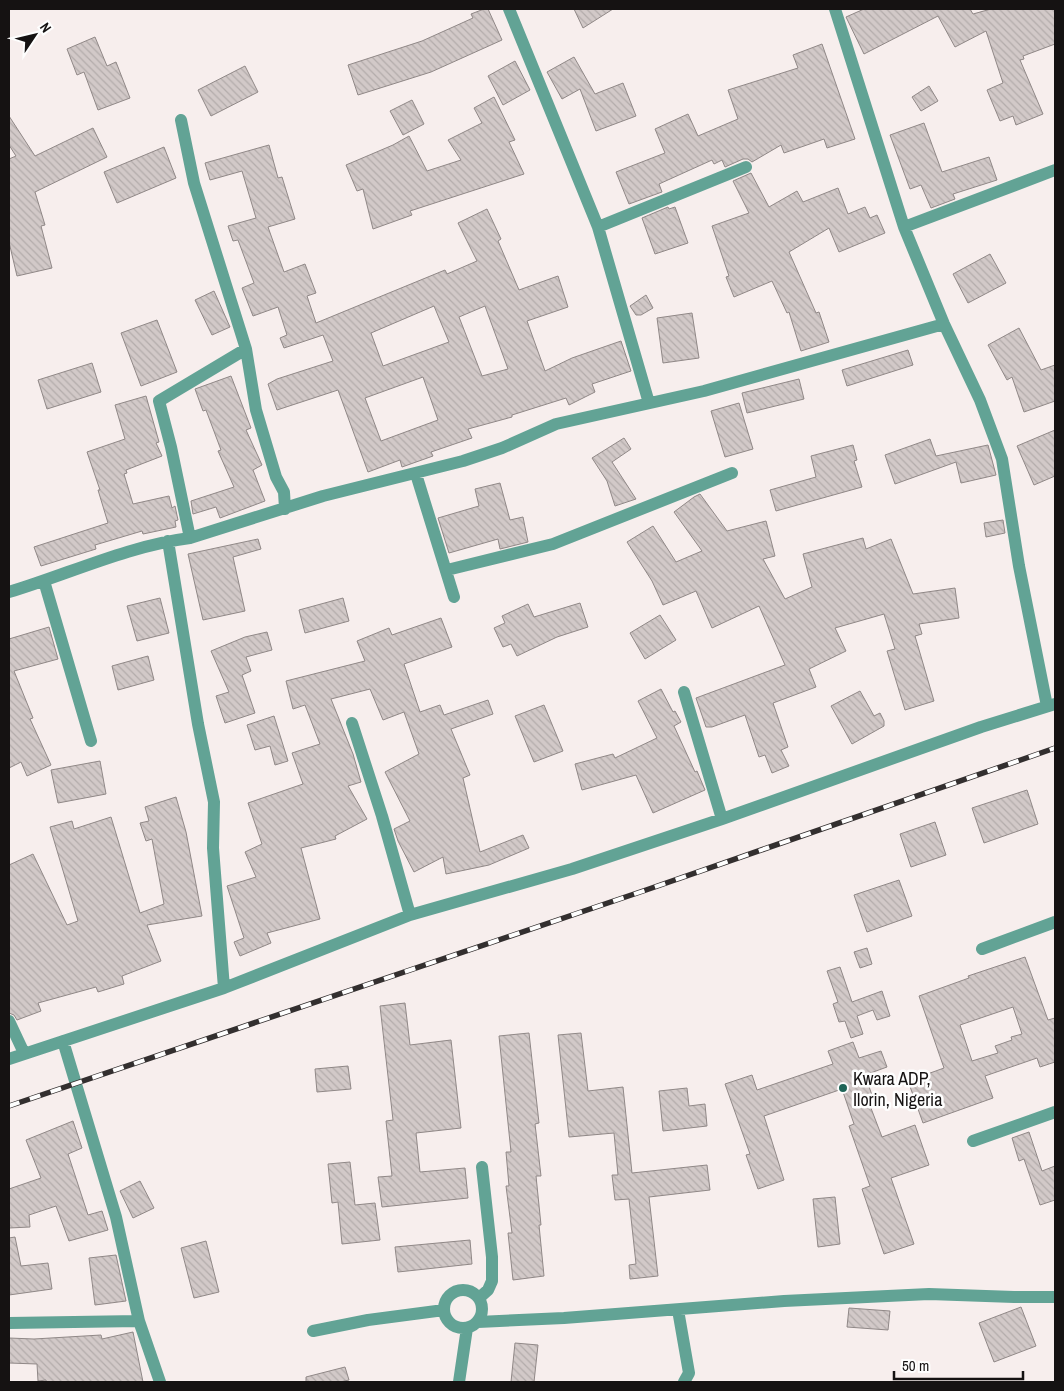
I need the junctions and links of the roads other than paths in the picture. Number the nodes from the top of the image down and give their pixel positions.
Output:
1 (509, 9) edge
2 (835, 9) edge
3 (182, 120) dead end
4 (746, 168) dead end
5 (1055, 170) edge
6 (904, 227) junction
7 (598, 228) junction
8 (944, 324) junction
9 (246, 349) junction
10 (649, 403) junction
11 (732, 473) dead end
12 (416, 474) junction
13 (285, 509) junction
14 (190, 538) junction
15 (168, 541) junction
16 (447, 570) junction
17 (44, 582) junction
18 (9, 592) edge
19 (454, 597) dead end
20 (684, 692) dead end
21 (1051, 705) edge
22 (352, 723) dead end
23 (91, 741) dead end
24 (722, 819) junction
25 (410, 915) junction
26 (1055, 922) edge
27 (982, 948) dead end
28 (224, 988) junction
29 (9, 1021) edge
30 (62, 1041) junction
31 (24, 1054) junction
32 (9, 1059) edge
33 (1055, 1112) edge
34 (973, 1141) dead end
35 (482, 1168) dead end
36 (1055, 1297) edge
37 (479, 1298) junction
38 (444, 1310) junction
39 (678, 1310) junction
40 (139, 1321) junction
41 (9, 1323) edge
42 (472, 1325) junction
43 (313, 1331) dead end
44 (160, 1382) edge
45 (459, 1382) edge
46 (684, 1382) edge

1 - 7 street
2 - 6 street
3 - 9 street
4 - 7 street
5 - 6 street
6 - 8 street
7 - 10 street
8 - 10 street
8 - 21 street
9 - 13 street
9 - 14 street
10 - 12 street
11 - 16 street
12 - 13 street
12 - 16 street
13 - 14 street
14 - 15 street
15 - 17 street
15 - 28 street
16 - 19 street
17 - 18 street
17 - 23 street
20 - 24 street
21 - 24 street
22 - 25 street
24 - 25 street
25 - 28 street
26 - 27 street
28 - 30 street
29 - 31 street
30 - 31 street
30 - 40 street
31 - 32 street
33 - 34 street
35 - 37 street
36 - 39 street
37 - 38 street
37 - 42 street
38 - 42 street
38 - 43 street
39 - 42 street
39 - 46 street
40 - 41 street
40 - 44 street
42 - 45 street

